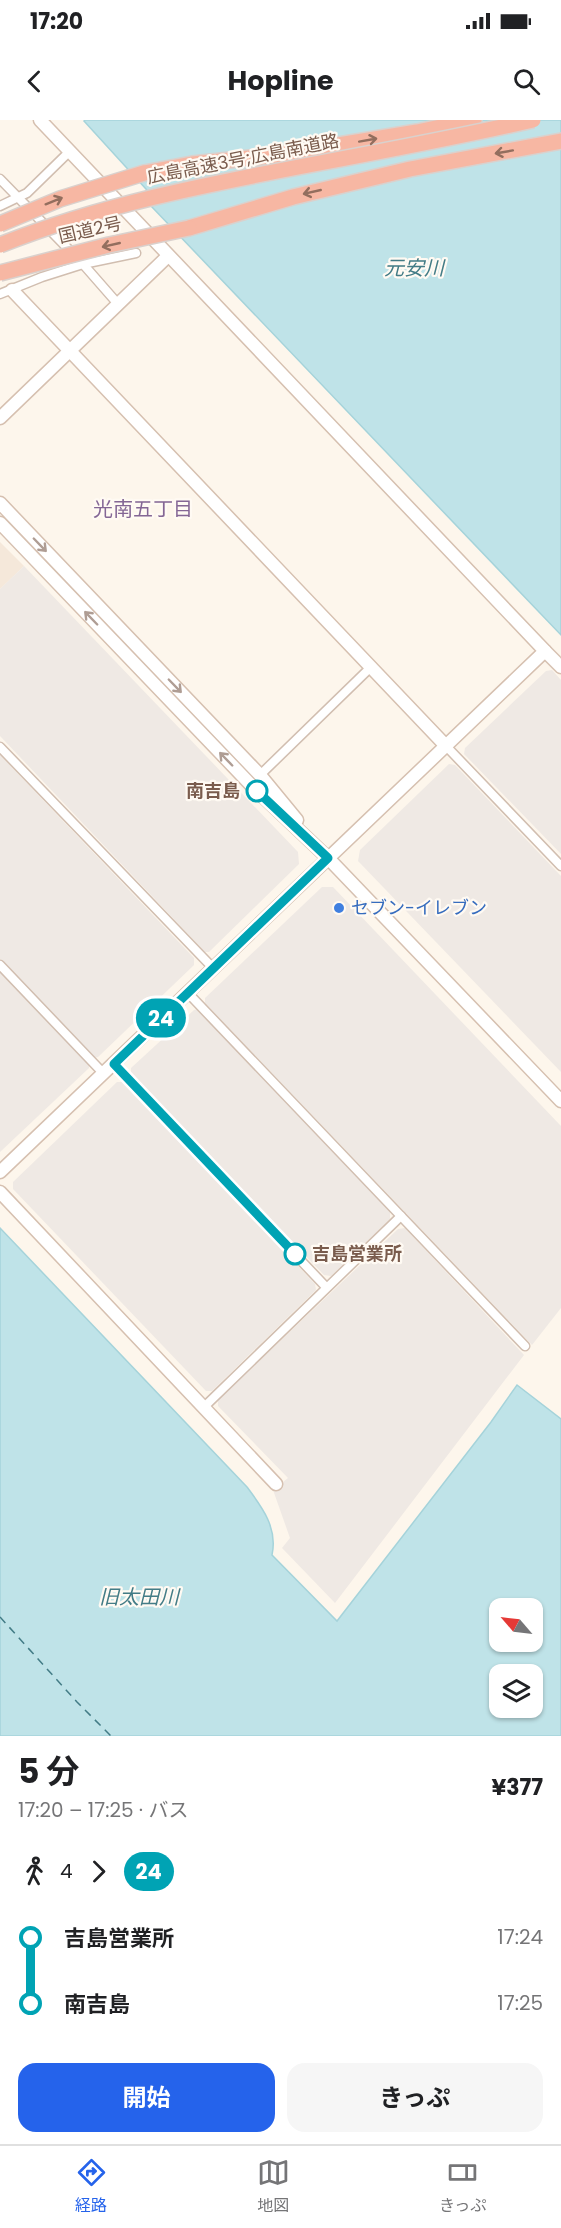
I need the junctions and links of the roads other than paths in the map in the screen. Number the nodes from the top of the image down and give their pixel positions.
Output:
1 (40, 120) edge
2 (474, 120) edge
3 (533, 120) edge
4 (561, 141) edge
5 (70, 151) junction
6 (0, 179) edge
7 (17, 199) junction
8 (0, 206) edge
9 (0, 224) edge
10 (0, 245) edge
11 (136, 253) dead end
12 (168, 256) junction
13 (83, 264) junction
14 (0, 273) edge
15 (6, 292) edge
16 (118, 304) junction
17 (71, 349) junction
18 (0, 418) edge
19 (0, 503) edge
20 (0, 523) edge
21 (545, 651) junction
22 (372, 666) junction
23 (561, 667) edge
24 (446, 746) junction
25 (0, 747) edge
26 (260, 775) junction
27 (328, 858) junction
28 (561, 866) edge
29 (0, 965) edge
30 (213, 968) junction
31 (188, 993) junction
32 (114, 1064) junction
33 (104, 1074) junction
34 (561, 1101) edge
35 (0, 1172) edge
36 (0, 1192) edge
37 (401, 1216) junction
38 (326, 1287) junction
39 (525, 1346) dead end
40 (204, 1407) junction
41 (276, 1484) dead end

1 - 5 street
9 -> 2 highway, 国道2号, bridge
3 - 10 highway, 広島高速3号;広島南道路, bridge
4 -> 14 highway, 国道2号, bridge
5 - 7 street
5 - 12 street
6 - 7 street
7 - 8 street
7 - 13 street
11 - 13 street
12 - 16 street
12 - 21 street
13 - 15 street
13 - 16 street
15 - 17 street
16 - 17 street
17 - 18 street
17 - 22 street
19 -> 26 street
27 -> 20 street
21 - 23 street
21 - 24 street
22 - 24 street
22 - 26 street
24 - 27 street
24 - 28 street
25 - 30 street
26 - 27 street
27 - 30 street
27 - 34 street
29 - 33 street
30 - 31 street
31 - 32 street
31 - 37 street
32 - 33 street
32 - 38 street
33 - 35 street
36 - 40 street
37 - 38 street
37 - 39 street
38 - 40 street
40 - 41 street

